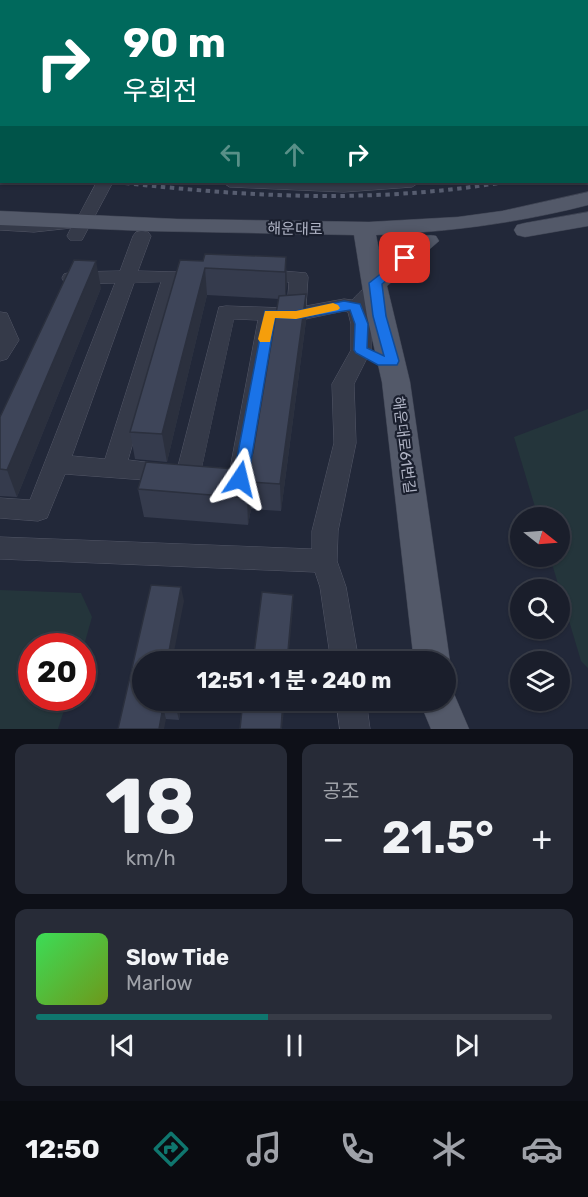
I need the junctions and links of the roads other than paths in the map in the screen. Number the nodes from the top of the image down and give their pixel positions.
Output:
1 (104, 183) edge
2 (254, 183) edge
3 (390, 183) edge
4 (588, 198) edge
5 (0, 218) edge
6 (588, 219) edge
7 (0, 225) edge
8 (80, 229) junction
9 (0, 232) edge
10 (142, 236) junction
11 (366, 237) junction
12 (428, 241) junction
13 (245, 275) edge
14 (125, 276) junction
15 (369, 292) junction
16 (62, 297) edge
17 (269, 314) junction
18 (296, 315) junction
19 (0, 318) edge
20 (0, 354) edge
21 (370, 360) junction
22 (57, 464) junction
23 (114, 468) junction
24 (188, 475) junction
25 (0, 508) edge
26 (0, 548) edge
27 (324, 561) junction
28 (343, 651) edge
29 (430, 651) edge
30 (353, 711) edge
31 (443, 711) edge
32 (355, 729) edge
33 (450, 729) edge

1 - 8 street
2 - 3 street
4 - 11 main road, 해운대로
5 - 8 main road, 해운대로
6 - 12 main road, 해운대로
7 - 8 street
8 - 9 main road, 해운대로
8 - 10 main road, 해운대로
8 - 11 main road, 해운대로
10 - 11 main road, 해운대로
10 - 14 street
11 - 12 main road, 해운대로
11 - 15 main road, 해운대로61번길
12 - 15 main road
13 - 18 street
14 - 16 street
14 - 22 street
14 - 23 street
15 - 18 street
15 - 21 main road, 해운대로61번길
17 - 18 street
17 - 24 street
17 - 24 street
19 - 20 street
21 - 27 street
21 - 29 main road, 해운대로61번길
22 - 23 street
22 - 25 street
23 - 24 street
26 - 27 street
27 - 28 street
30 - 32 street
31 - 33 main road

